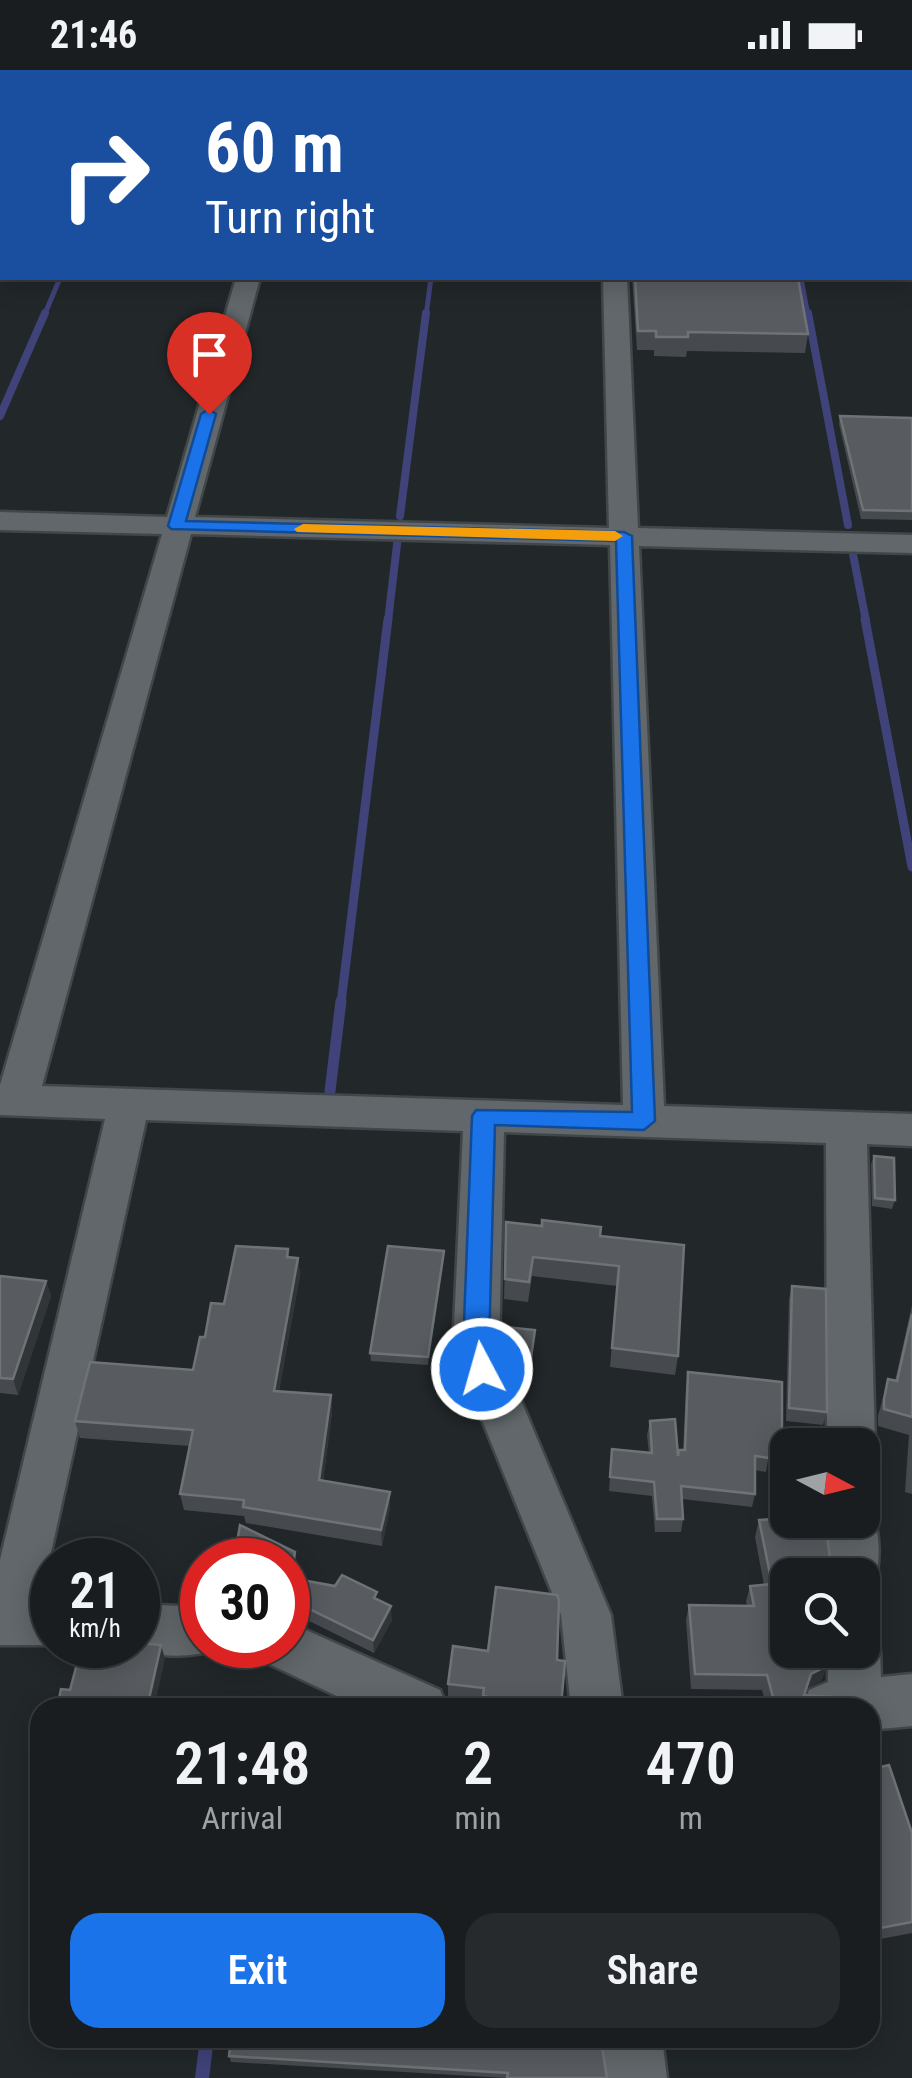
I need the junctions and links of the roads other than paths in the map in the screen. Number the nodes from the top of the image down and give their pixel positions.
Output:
1 (247, 280) edge
2 (615, 280) edge
3 (0, 521) edge
4 (178, 521) junction
5 (624, 531) junction
6 (912, 544) edge
7 (9, 1100) edge
8 (128, 1104) junction
9 (484, 1116) junction
10 (644, 1121) junction
11 (846, 1128) junction
12 (912, 1130) edge
13 (851, 1428) edge
14 (21, 1622) edge
15 (310, 1658) edge
16 (850, 1668) edge
17 (399, 1698) edge
18 (596, 1698) edge
19 (844, 1698) edge
20 (912, 1700) edge
21 (880, 1702) edge
22 (634, 2048) edge
23 (638, 2078) edge

1 - 4 street
2 - 5 street
3 - 4 street
4 - 5 street
4 - 7 street
5 - 6 street
5 - 10 street
7 - 8 street
8 - 9 street
8 - 14 street
9 - 10 street
9 - 18 street
10 - 11 street
11 - 12 street
11 - 13 street
15 - 17 street
16 - 19 street
20 - 21 street
22 - 23 street

